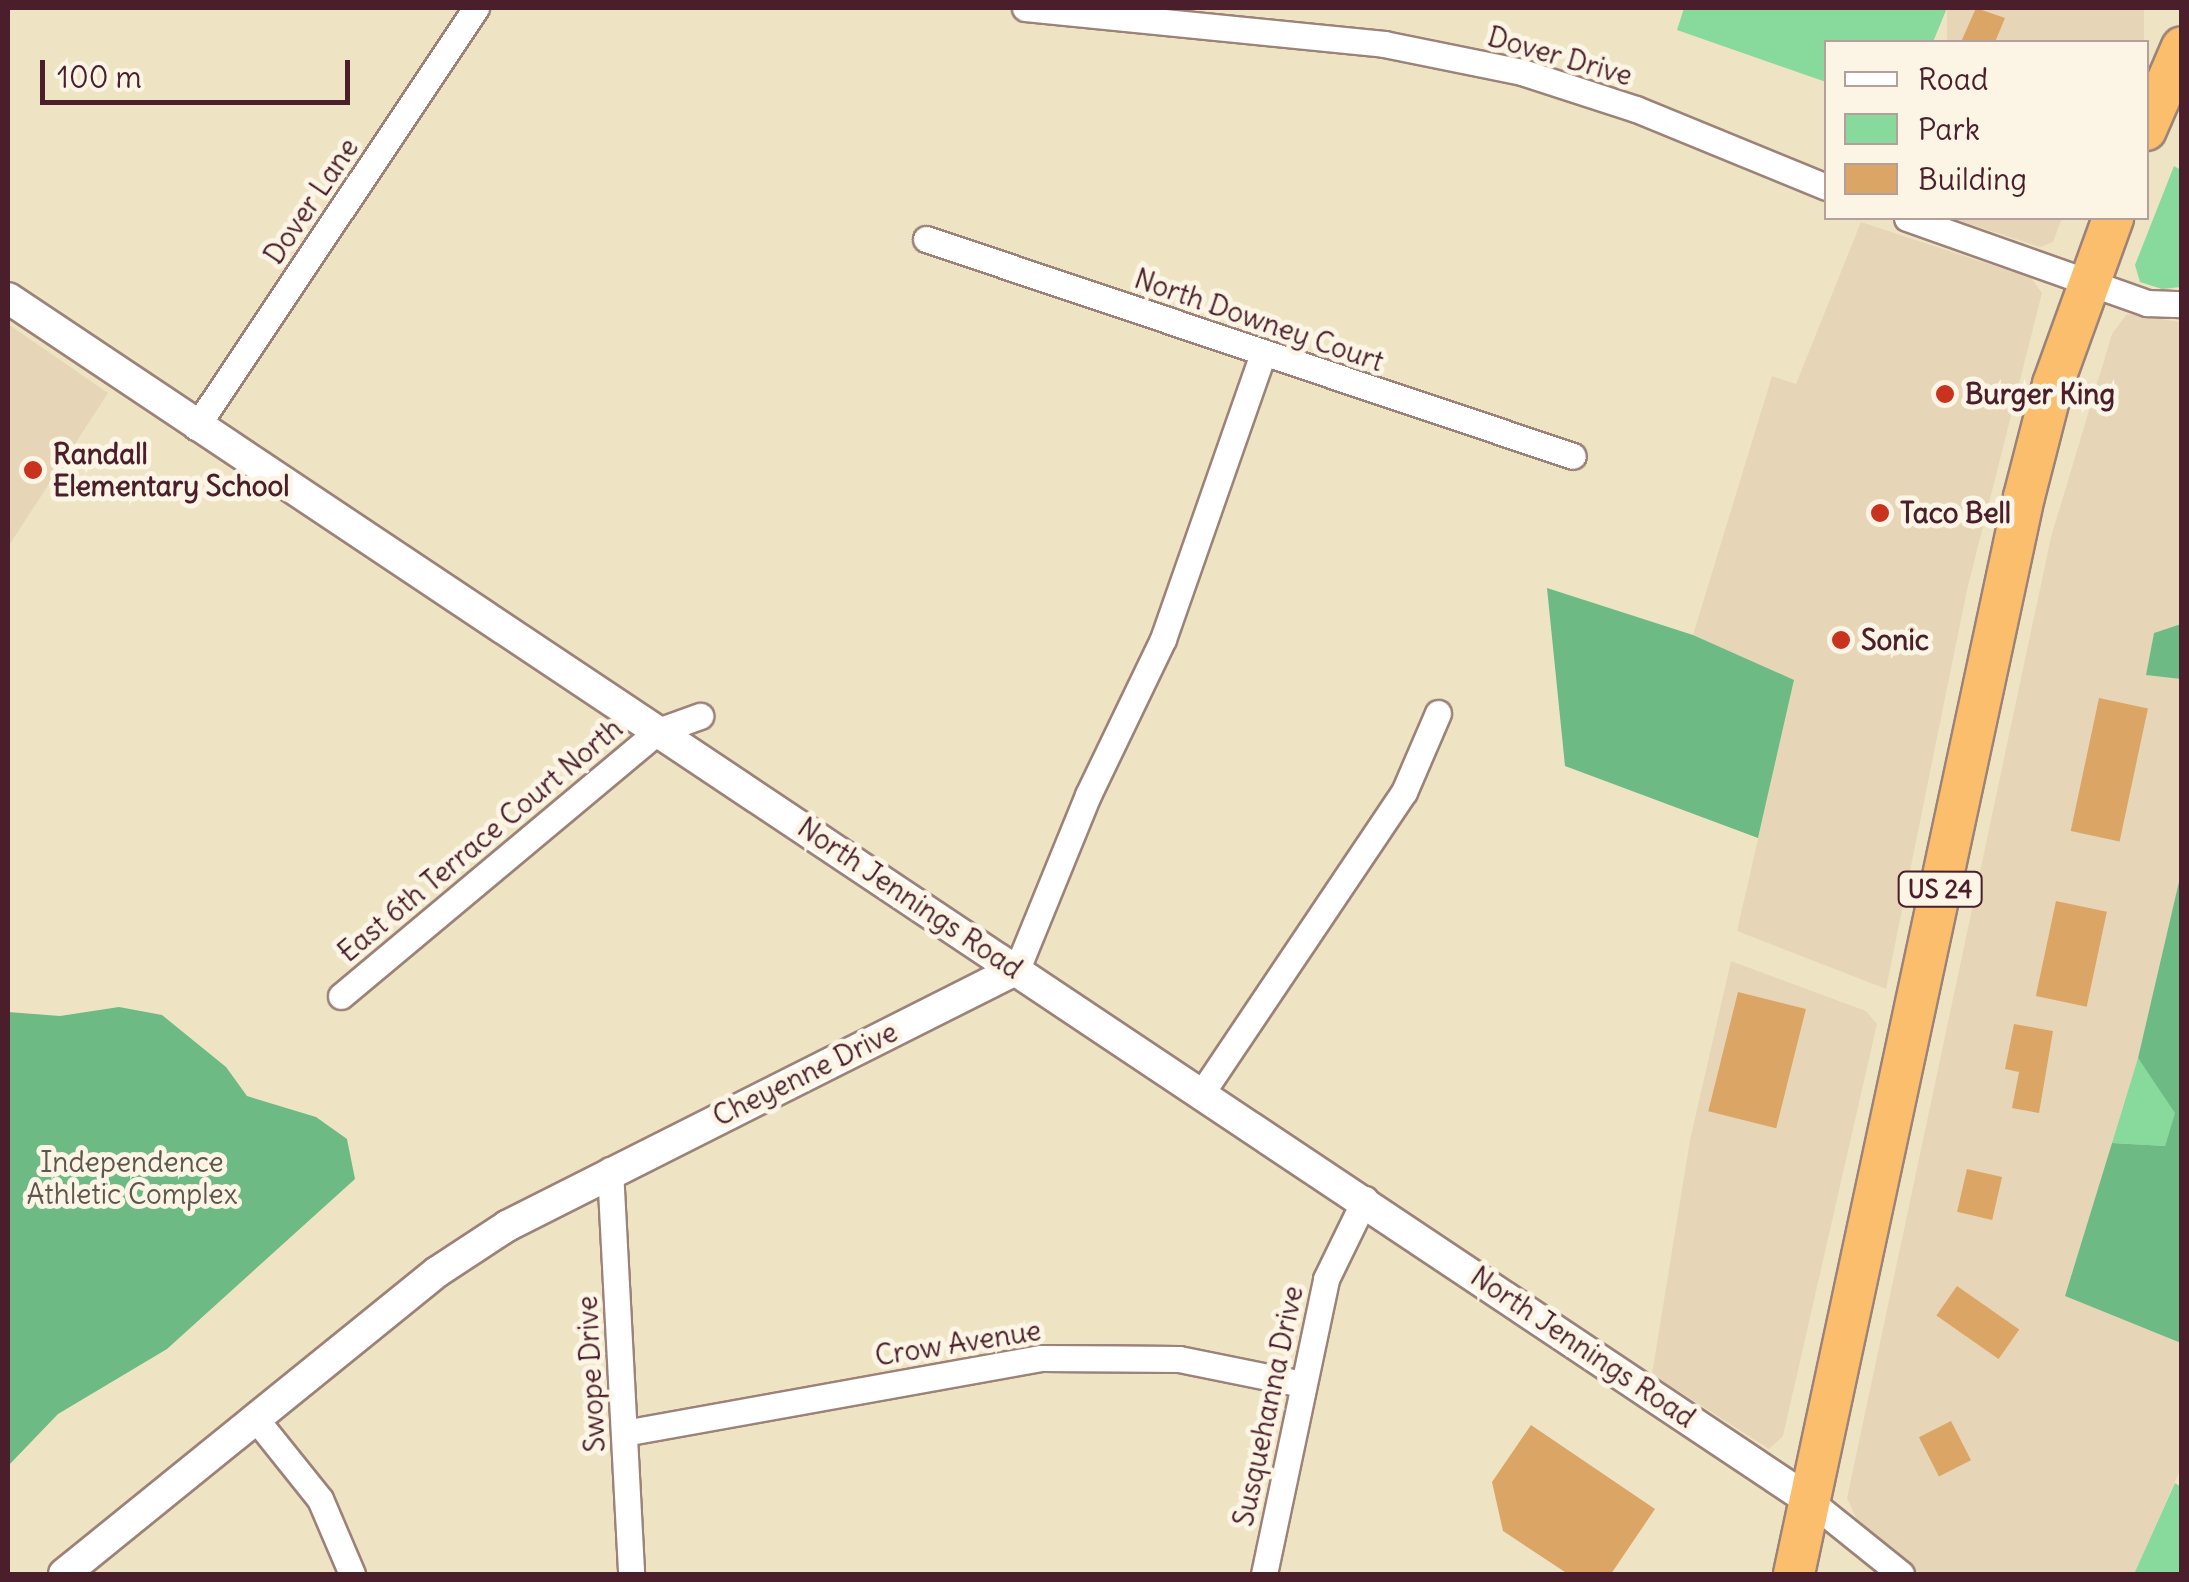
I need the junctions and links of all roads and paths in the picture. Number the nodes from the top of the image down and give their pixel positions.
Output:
1 (476, 8) edge
2 (1025, 8) edge
3 (2182, 47) edge
4 (2149, 123) edge
5 (1824, 186) edge
6 (1912, 220) edge
7 (2112, 220) edge
8 (926, 238) dead end
9 (2088, 282) junction
10 (8, 298) edge
11 (2182, 304) edge
12 (1263, 354) junction
13 (196, 428) junction
14 (1573, 456) dead end
15 (1438, 714) dead end
16 (700, 716) dead end
17 (658, 731) junction
18 (1017, 969) junction
19 (341, 996) dead end
20 (1202, 1091) junction
21 (610, 1170) junction
22 (1365, 1200) junction
23 (1302, 1384) junction
24 (255, 1418) junction
25 (624, 1433) junction
26 (1809, 1500) junction
27 (64, 1574) edge
28 (352, 1574) edge
29 (631, 1574) edge
30 (1264, 1574) edge
31 (1794, 1574) edge
32 (1901, 1574) edge

1 - 13 street, Dover Lane
2 - 5 street, Dover Drive
3 - 4 highway
6 - 9 street
7 - 9 highway, US 24
8 - 12 street, North Downey Court
9 - 11 street
9 - 26 highway, US 24
10 - 13 street, North Jennings Road
12 - 14 street, North Downey Court
12 - 18 street
13 - 17 street, North Jennings Road
15 - 20 street
16 - 17 street
17 - 18 street, North Jennings Road
17 - 19 street, East 6th Terrace Court North
18 - 20 street, North Jennings Road
18 - 21 street, Cheyenne Drive
20 - 22 street, North Jennings Road
21 - 24 street, Cheyenne Drive
21 - 25 street, Swope Drive
22 - 23 street, Susquehanna Drive
22 - 26 street, North Jennings Road
23 - 25 street, Crow Avenue
23 - 30 street, Susquehanna Drive
24 - 27 street, Cheyenne Drive
24 - 28 street
25 - 29 street, Swope Drive
26 - 31 highway, US 24
26 - 32 street

